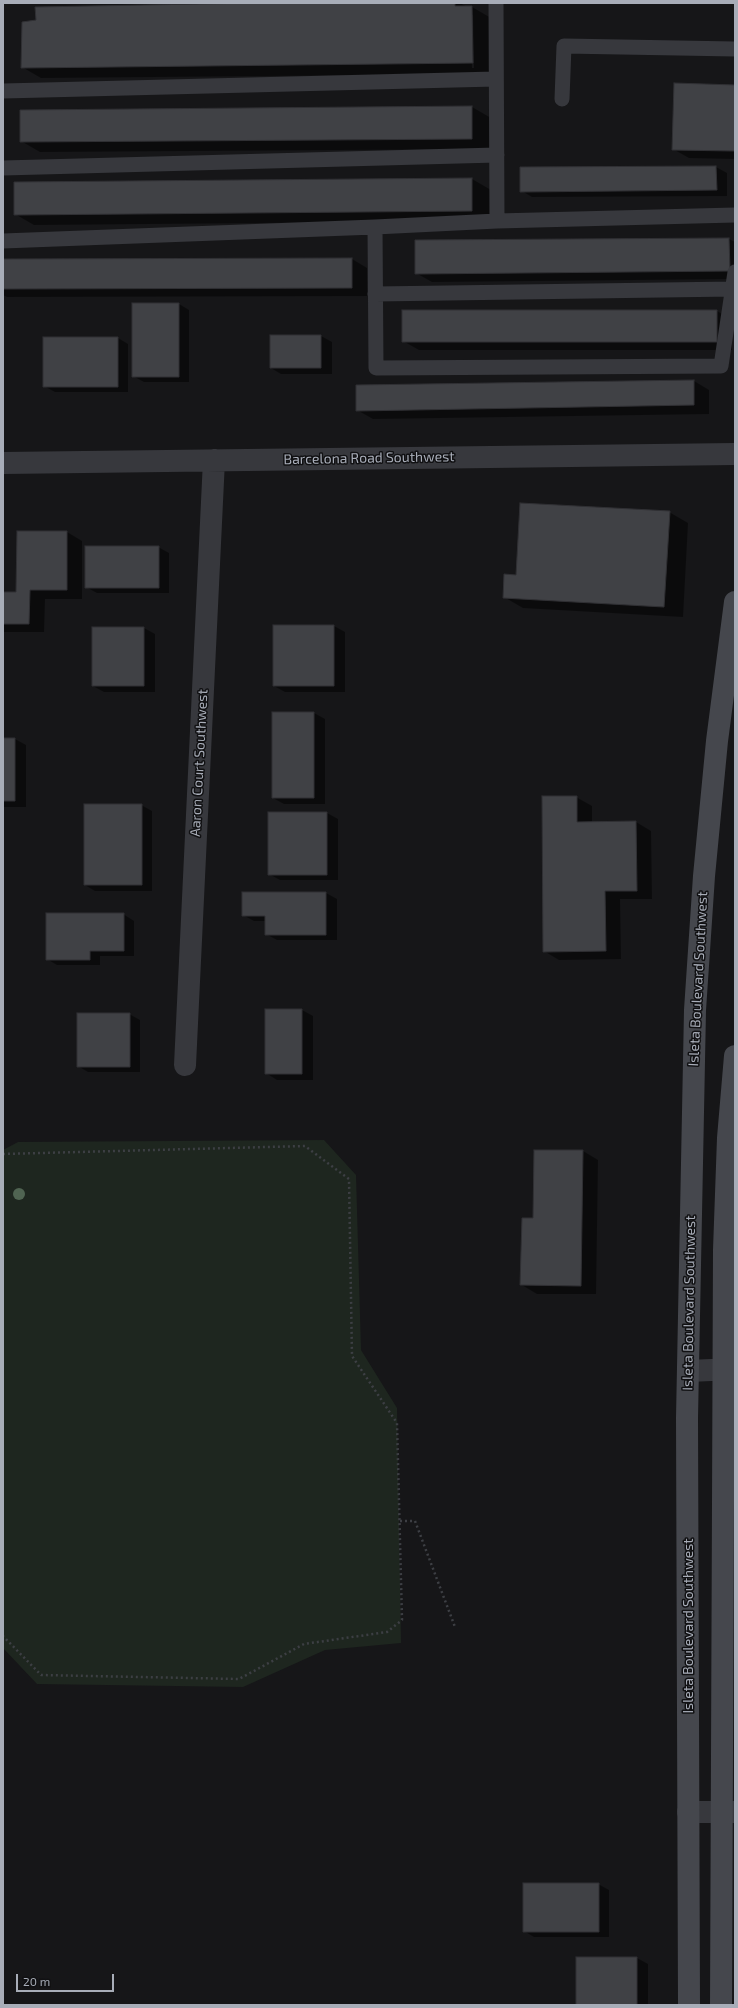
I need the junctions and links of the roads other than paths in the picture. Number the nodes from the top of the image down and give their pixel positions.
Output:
1 (496, 3) edge
2 (735, 50) edge
3 (496, 79) junction
4 (3, 91) edge
5 (562, 99) dead end
6 (497, 155) junction
7 (3, 168) edge
8 (735, 215) edge
9 (497, 221) junction
10 (375, 227) junction
11 (3, 241) edge
12 (735, 272) edge
13 (734, 289) junction
14 (375, 294) junction
15 (735, 454) edge
16 (214, 460) junction
17 (3, 463) edge
18 (735, 602) edge
19 (735, 1056) edge
20 (185, 1065) dead end
21 (732, 1117) edge
22 (729, 1369) edge
23 (688, 1371) junction
24 (688, 1812) junction
25 (728, 1812) edge
26 (689, 2005) edge
27 (721, 2005) edge

1 - 3 lane
2 - 5 lane
3 - 4 lane
3 - 6 lane
6 - 7 lane
6 - 9 lane
8 - 9 lane
9 - 10 lane
10 - 11 lane
10 - 14 lane
12 - 13 lane
13 - 14 lane
13 - 14 lane
15 - 16 street, Barcelona Road Southwest
16 - 17 street, Barcelona Road Southwest
16 - 20 street, Aaron Court Southwest
18 - 23 main road, Isleta Boulevard Southwest
19 - 21 main road
21 - 22 main road
22 - 23 street
22 - 25 main road
23 - 24 main road, Isleta Boulevard Southwest
24 - 25 street
24 - 26 main road, Isleta Boulevard Southwest
25 - 27 main road

